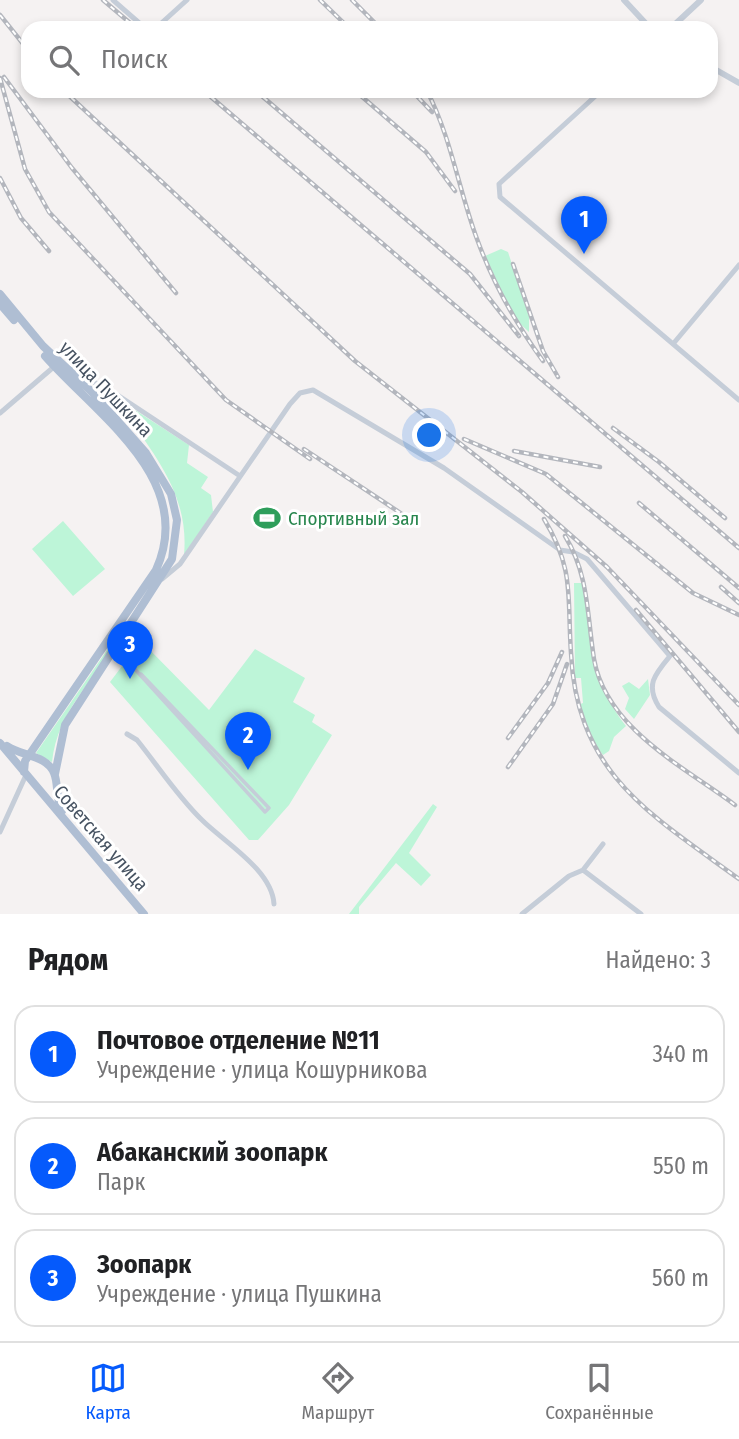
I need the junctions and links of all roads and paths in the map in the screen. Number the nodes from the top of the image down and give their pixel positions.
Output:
1 (113, 0) edge
2 (187, 0) edge
3 (624, 0) edge
4 (701, 0) edge
5 (139, 21) edge
6 (164, 21) edge
7 (644, 21) edge
8 (678, 21) edge
9 (718, 71) edge
10 (739, 83) edge
11 (593, 98) edge
12 (739, 264) edge
13 (0, 294) edge
14 (0, 304) edge
15 (673, 344) junction
16 (57, 365) junction
17 (739, 400) edge
18 (0, 413) edge
19 (240, 476) junction
20 (162, 579) junction
21 (132, 666) dead end
22 (141, 674) junction
23 (46, 730) junction
24 (127, 734) dead end
25 (0, 741) edge
26 (16, 752) junction
27 (28, 756) junction
28 (739, 773) edge
29 (25, 774) junction
30 (55, 777) junction
31 (33, 783) junction
32 (0, 832) edge
33 (78, 833) junction
34 (603, 844) dead end
35 (583, 870) junction
36 (274, 904) dead end
37 (145, 914) edge
38 (522, 914) edge
39 (641, 914) edge

1 - 5 street
2 - 6 street
3 - 7 street
4 - 8 street
9 - 10 street
11 - 15 street
12 - 15 street
13 - 16 main road, улица Пушкина
14 - 16 main road, улица Пушкина
15 - 17 street
16 - 18 street
16 - 19 street
16 - 20 main road, улица Пушкина
16 - 23 main road, улица Пушкина
19 - 20 street
19 - 28 street
20 - 30 main road, улица Пушкина
21 - 22 street
22 - 22 street
23 - 26 main road
23 - 27 main road, улица Пушкина
24 - 36 street
25 - 26 main road
25 - 29 main road
26 - 27 main road
27 - 29 main road
27 - 30 main road
29 - 31 main road, Советская улица
29 - 32 street
30 - 31 main road
30 - 33 main road, улица Пушкина
31 - 33 main road, Советская улица
33 - 37 main road, Советская улица
34 - 35 street
35 - 38 street
35 - 39 street

